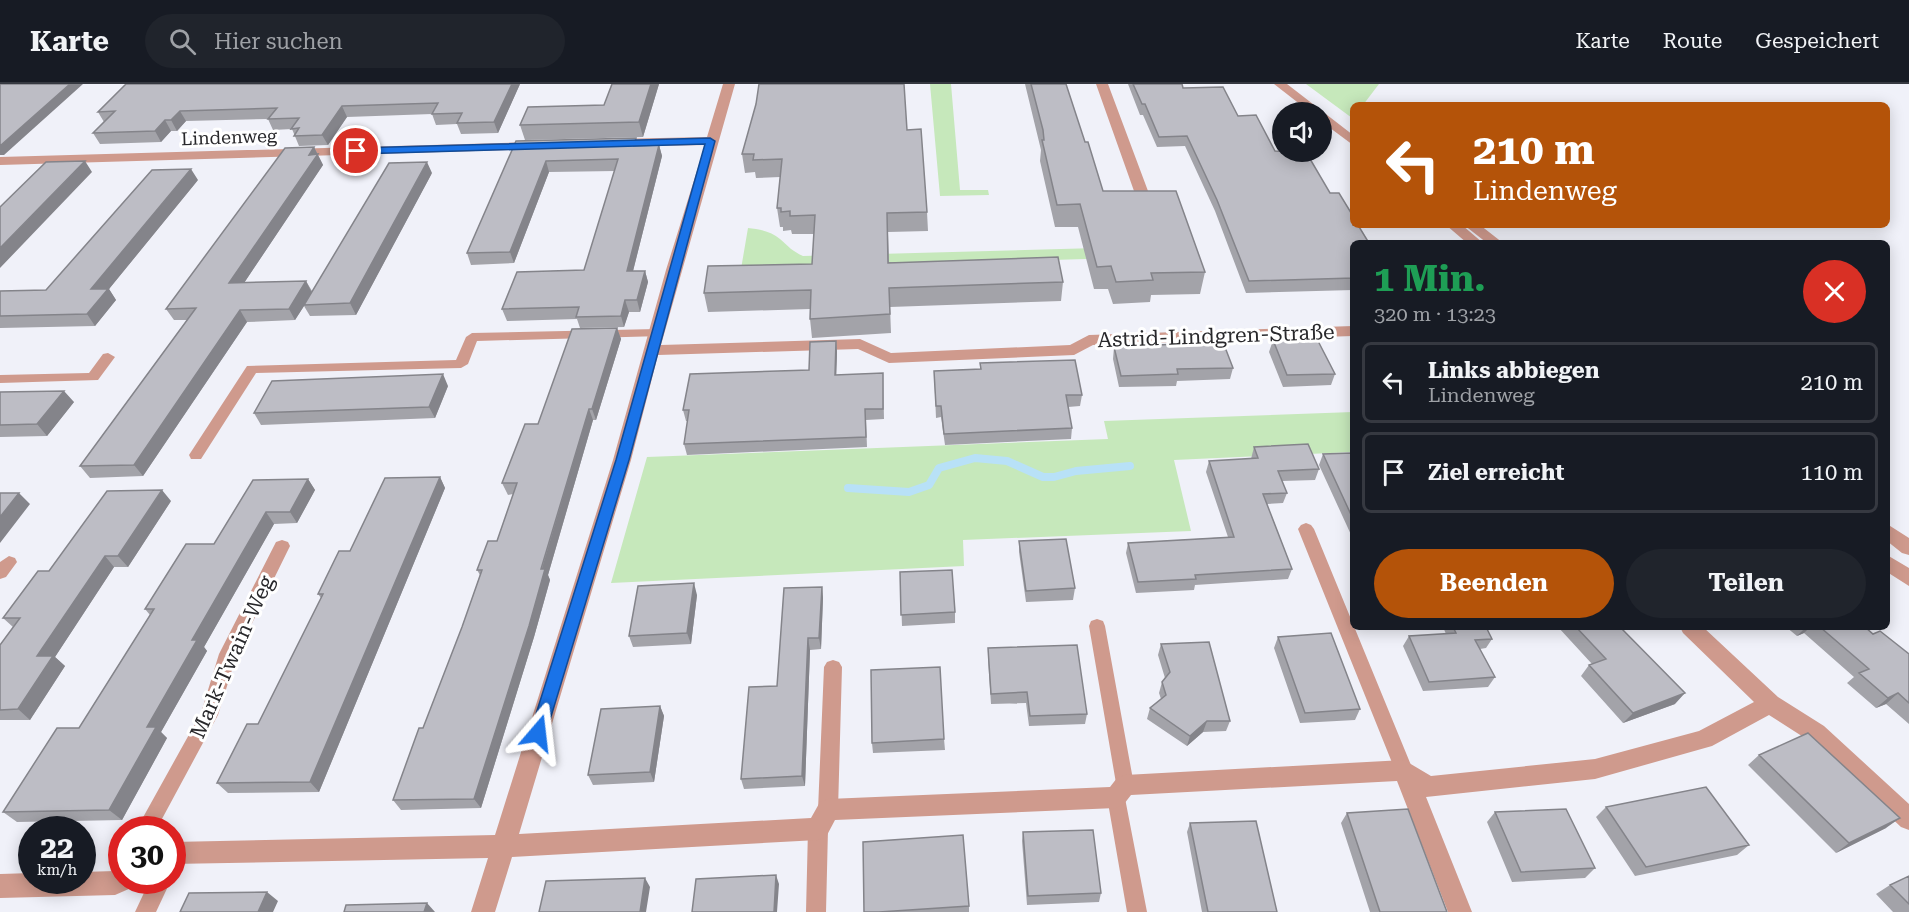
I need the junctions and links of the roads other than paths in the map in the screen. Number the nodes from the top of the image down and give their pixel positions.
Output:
1 (729, 84) edge
2 (1102, 84) edge
3 (1280, 84) edge
4 (1304, 102) edge
5 (1332, 124) edge
6 (1350, 139) edge
7 (710, 141) junction
8 (604, 144) edge
9 (557, 145) edge
10 (0, 161) edge
11 (1141, 191) edge
12 (1457, 228) edge
13 (1475, 228) edge
14 (1472, 240) edge
15 (1492, 240) edge
16 (1350, 330) edge
17 (656, 341) junction
18 (108, 357) dead end
19 (0, 379) edge
20 (196, 455) dead end
21 (1306, 529) dead end
22 (1890, 533) edge
23 (282, 546) dead end
24 (1909, 548) edge
25 (1890, 564) edge
26 (1909, 578) edge
27 (1097, 626) dead end
28 (1693, 630) edge
29 (833, 667) dead end
30 (1770, 704) junction
31 (1404, 770) junction
32 (1120, 791) junction
33 (153, 816) edge
34 (1909, 819) edge
35 (823, 820) junction
36 (503, 846) junction
37 (186, 854) edge
38 (108, 879) edge
39 (0, 886) edge
40 (154, 894) edge
41 (145, 912) edge
42 (483, 912) edge
43 (816, 912) edge
44 (1137, 912) edge
45 (1460, 912) edge

1 - 7 street
2 - 11 street
3 - 4 street
5 - 6 street
7 - 8 street
7 - 17 street
9 - 10 street, Lindenweg
12 - 14 street
13 - 15 street
16 - 17 street, Astrid-Lindgren-Straße
17 - 20 lane
17 - 36 street
18 - 19 lane
21 - 31 lane
22 - 24 street
23 - 33 lane, Mark-Twain-Weg
25 - 26 street
27 - 32 lane
28 - 30 street
29 - 35 lane
30 - 31 street
30 - 34 street
31 - 32 street
31 - 45 street
32 - 35 street
32 - 44 lane
35 - 36 street
35 - 43 lane
36 - 37 street
36 - 42 street
38 - 39 street
40 - 41 lane

